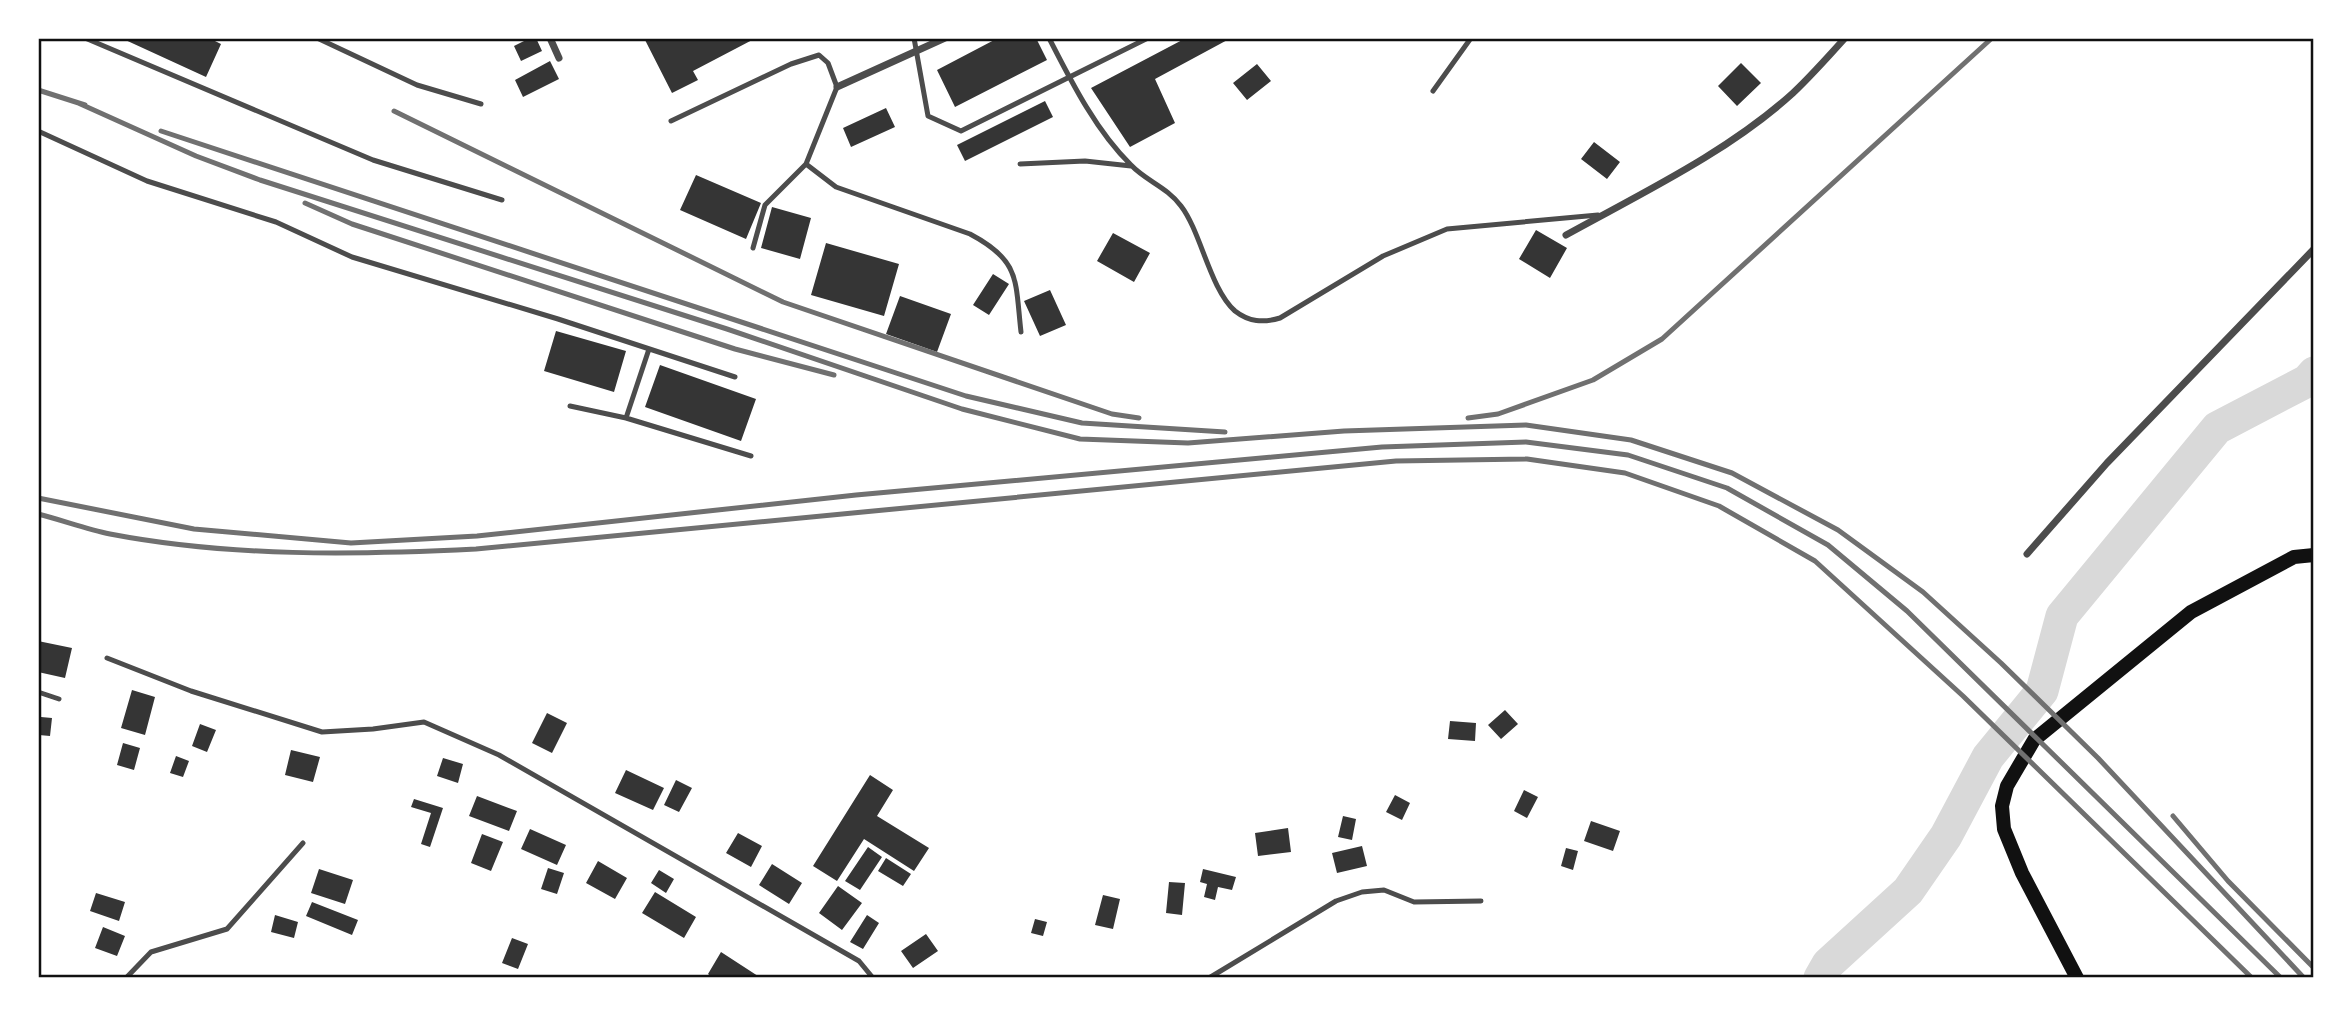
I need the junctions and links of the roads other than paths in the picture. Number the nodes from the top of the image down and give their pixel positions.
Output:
1 (85, 38) edge
2 (317, 38) edge
3 (551, 38) edge
4 (914, 38) edge
5 (945, 38) edge
6 (1049, 38) edge
7 (1148, 38) edge
8 (1471, 38) edge
9 (1845, 38) edge
10 (917, 52) junction
11 (559, 58) dead end
12 (1070, 78) junction
13 (837, 87) junction
14 (1433, 91) dead end
15 (481, 104) dead end
16 (671, 121) dead end
17 (38, 131) edge
18 (806, 164) junction
19 (1020, 164) dead end
20 (1131, 166) junction
21 (502, 200) dead end
22 (1601, 215) junction
23 (1566, 235) dead end
24 (753, 248) dead end
25 (2314, 249) edge
26 (1021, 332) dead end
27 (649, 349) junction
28 (735, 377) dead end
29 (570, 406) dead end
30 (626, 418) junction
31 (751, 456) dead end
32 (2026, 554) dead end
33 (2314, 555) edge
34 (107, 658) dead end
35 (38, 692) edge
36 (59, 699) dead end
37 (303, 844) dead end
38 (1481, 901) dead end
39 (126, 978) edge
40 (873, 978) edge
41 (1209, 978) edge
42 (2077, 978) edge

1 - 21 lane
2 - 15 lane
3 - 11 street
4 - 10 lane
5 - 10 street
6 - 12 lane
7 - 12 lane
8 - 14 lane
9 - 22 street
10 - 12 lane
10 - 13 street
12 - 20 lane
13 - 16 lane
13 - 18 lane
17 - 27 lane
18 - 24 lane
18 - 26 lane
19 - 20 lane
20 - 22 lane
22 - 23 street
25 - 32 street
27 - 28 lane
27 - 30 lane
29 - 30 lane
30 - 31 lane
33 - 42 main road
34 - 40 lane
35 - 36 lane
37 - 39 lane
38 - 41 lane

